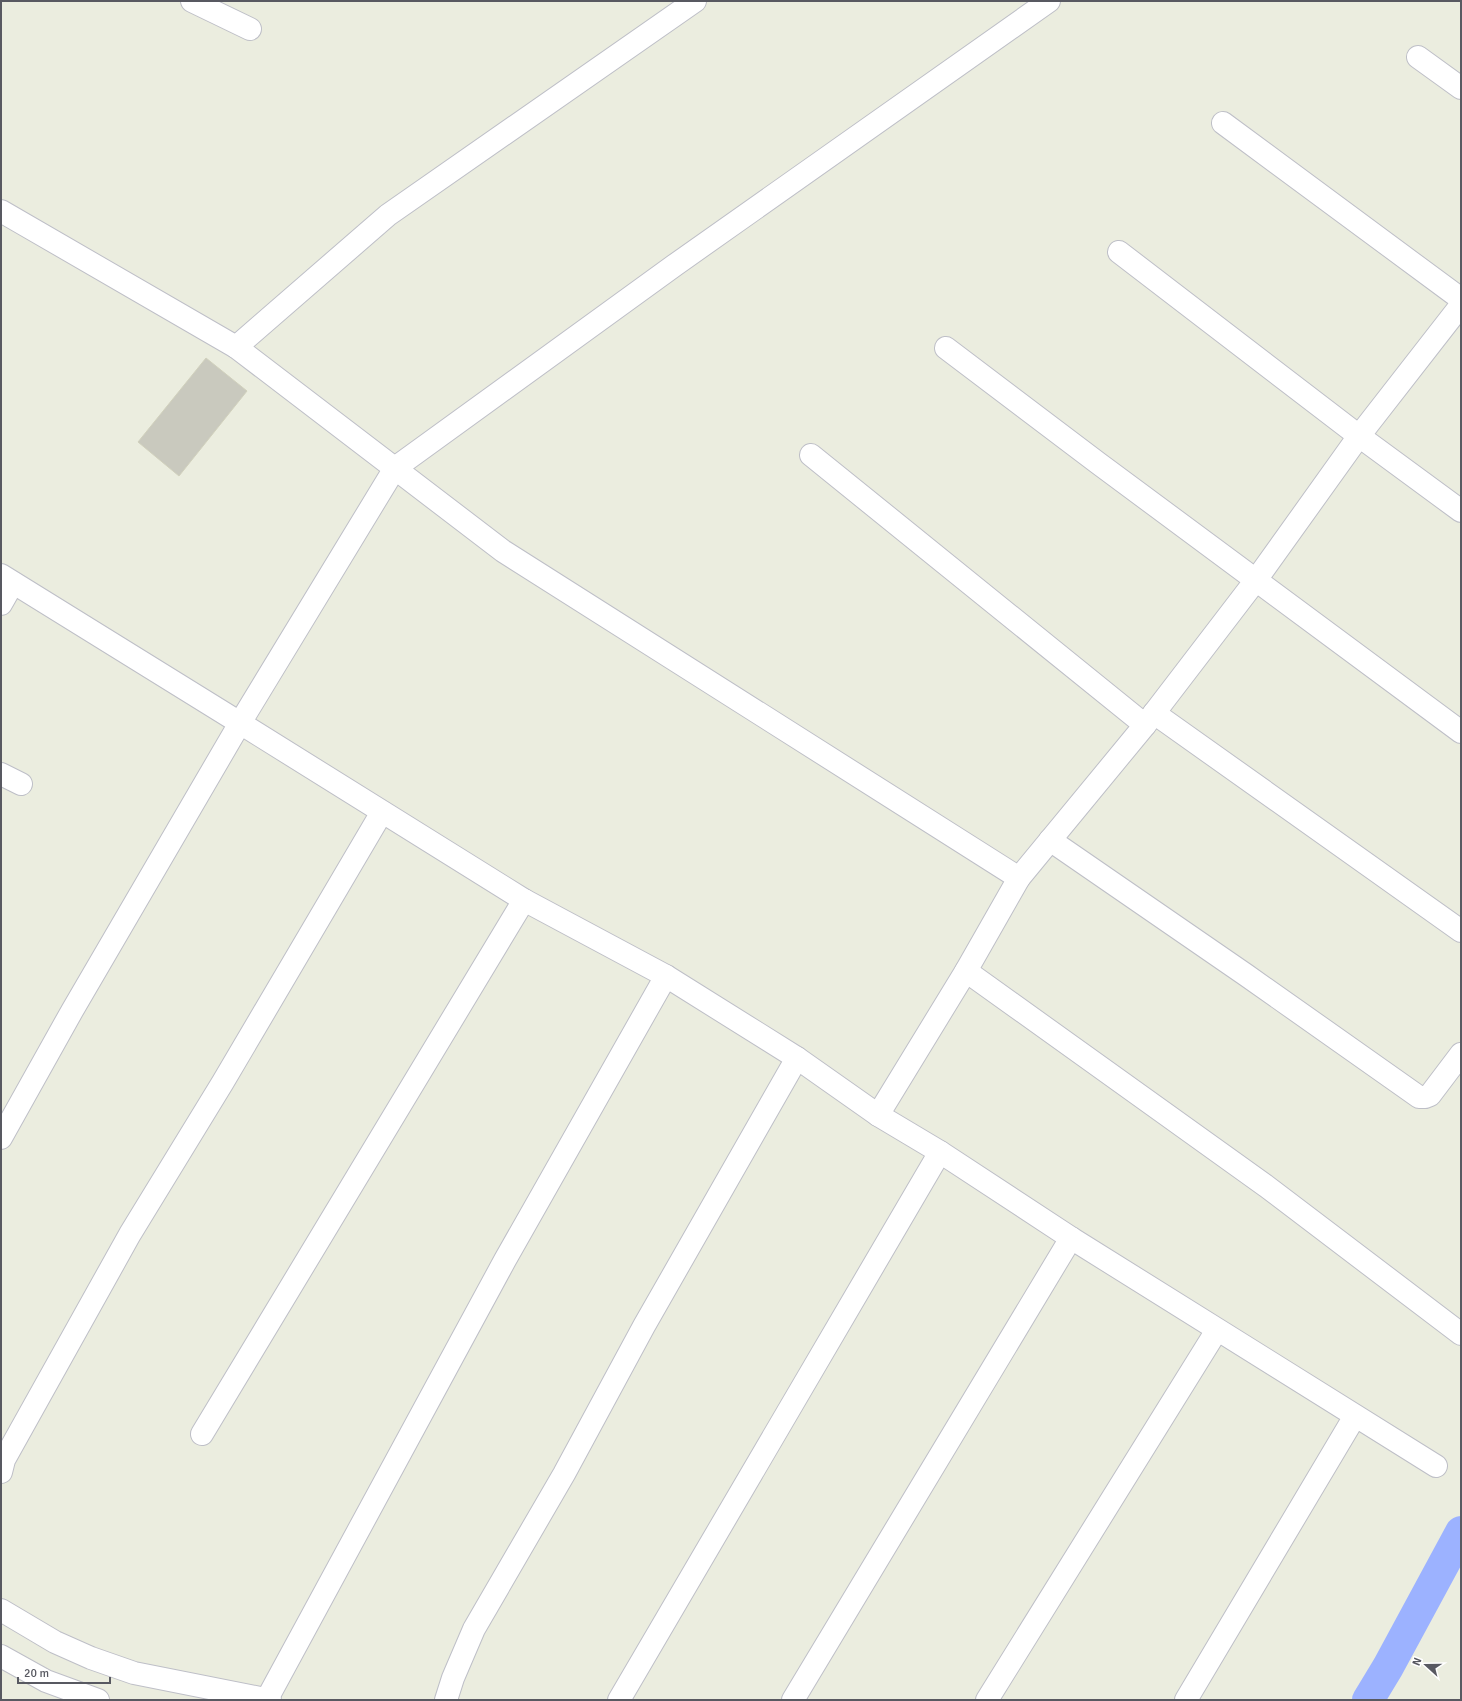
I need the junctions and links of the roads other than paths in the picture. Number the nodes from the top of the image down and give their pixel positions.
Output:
1 (192, 1) edge
2 (695, 1) edge
3 (1048, 1) edge
4 (250, 29) dead end
5 (1418, 57) dead end
6 (1461, 88) edge
7 (1222, 123) dead end
8 (1, 212) edge
9 (1119, 252) dead end
10 (1461, 299) edge
11 (1461, 305) edge
12 (236, 347) junction
13 (946, 348) dead end
14 (1359, 436) junction
15 (812, 455) dead end
16 (395, 468) junction
17 (1461, 511) edge
18 (7, 579) edge
19 (1256, 580) junction
20 (1, 604) edge
21 (1149, 719) junction
22 (240, 724) junction
23 (1461, 732) edge
24 (1, 774) edge
25 (21, 784) dead end
26 (382, 812) junction
27 (1050, 840) junction
28 (1020, 878) junction
29 (524, 900) junction
30 (1461, 930) edge
31 (966, 971) junction
32 (666, 976) junction
33 (1461, 1054) edge
34 (797, 1058) junction
35 (878, 1115) junction
36 (1, 1138) edge
37 (940, 1152) junction
38 (1071, 1238) junction
39 (1217, 1330) junction
40 (1461, 1334) edge
41 (1355, 1416) junction
42 (202, 1434) dead end
43 (1436, 1466) dead end
44 (1, 1472) edge
45 (1, 1610) edge
46 (1, 1656) edge
47 (98, 1700) edge
48 (267, 1700) edge
49 (270, 1700) edge
50 (446, 1700) edge
51 (619, 1700) edge
52 (793, 1700) edge
53 (987, 1700) edge
54 (1186, 1700) edge

1 - 4 street
2 - 12 street
3 - 16 street
5 - 6 street
7 - 10 street
8 - 12 street
9 - 14 street
11 - 14 street
12 - 16 street
13 - 19 street
14 - 17 street
14 - 19 street
15 - 21 street
16 - 22 street
16 - 28 street
18 - 20 street
18 - 22 street
19 - 21 street
19 - 23 street
21 - 27 street
21 - 30 street
22 - 26 street
22 - 36 street
24 - 25 street
26 - 29 street
26 - 44 street
27 - 28 street
27 - 33 street
28 - 31 street
29 - 32 street
29 - 42 street
31 - 35 street
31 - 40 street
32 - 34 street
32 - 48 street
34 - 35 street
34 - 50 street
35 - 37 street
37 - 38 street
37 - 51 street
38 - 39 street
38 - 52 street
39 - 41 street
39 - 53 street
41 - 43 street
41 - 54 street
45 - 48 street
46 - 47 street
48 - 49 street

